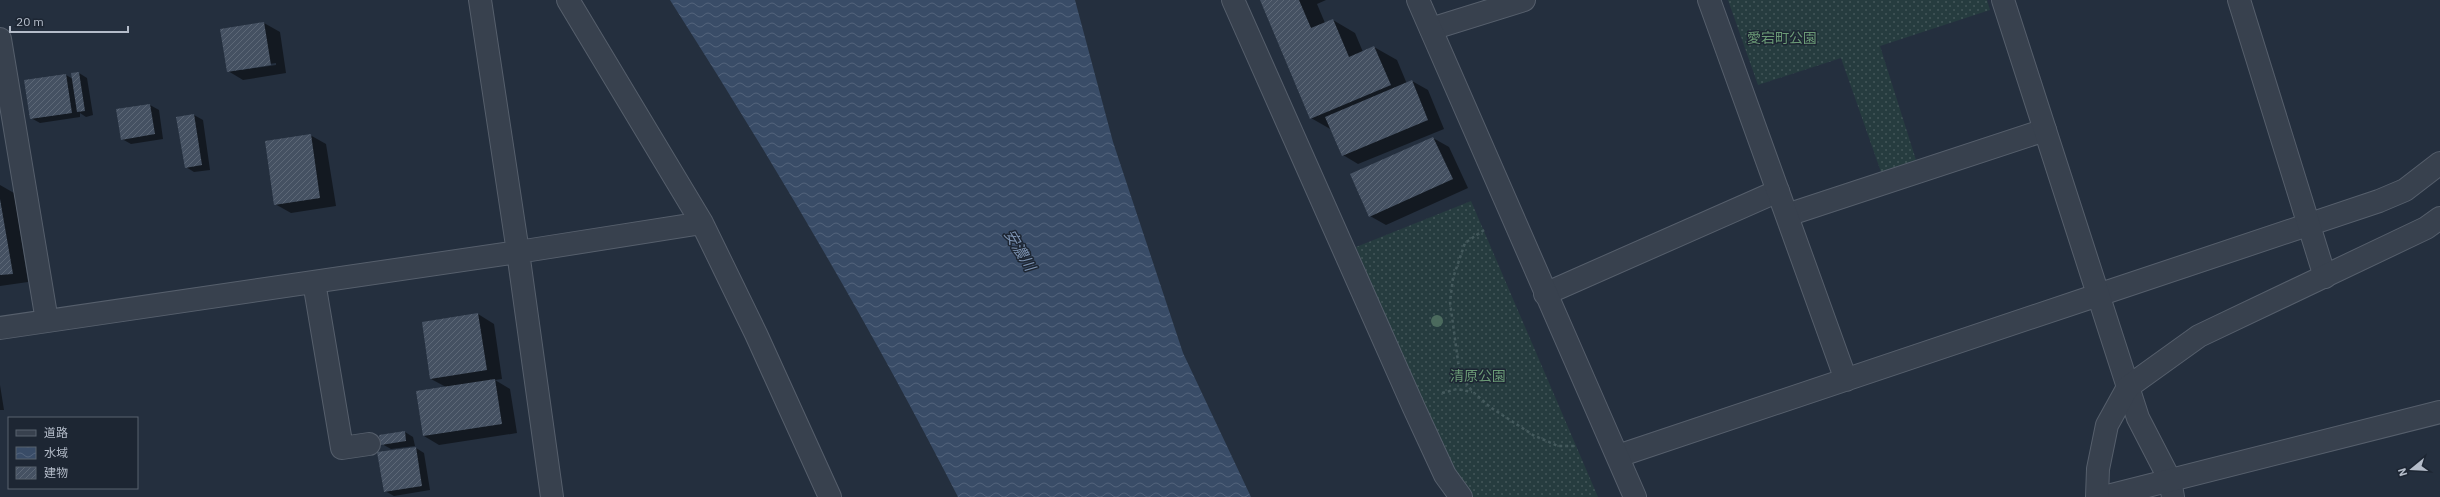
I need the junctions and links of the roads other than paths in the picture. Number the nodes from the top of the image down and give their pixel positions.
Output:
1 (480, 0) edge
2 (568, 0) edge
3 (1233, 0) edge
4 (1418, 0) edge
5 (1524, 0) edge
6 (1709, 0) edge
7 (2003, 0) edge
8 (2239, 0) edge
9 (1431, 29) junction
10 (0, 39) edge
11 (2045, 130) junction
12 (2440, 163) edge
13 (1778, 191) junction
14 (1787, 215) junction
15 (2440, 218) edge
16 (702, 223) junction
17 (2309, 225) junction
18 (518, 252) junction
19 (2325, 277) junction
20 (314, 282) junction
21 (1545, 294) junction
22 (2098, 295) junction
23 (47, 320) junction
24 (0, 328) edge
25 (1846, 380) junction
26 (2128, 387) junction
27 (2440, 412) edge
28 (369, 444) dead end
29 (1618, 456) junction
30 (2171, 489) edge
31 (552, 497) edge
32 (830, 497) edge
33 (1461, 497) edge
34 (1635, 497) edge
35 (2097, 497) edge
36 (2104, 497) edge

1 - 18 street
2 - 16 street
3 - 33 street
4 - 9 street
5 - 9 street
6 - 13 street
7 - 11 street
8 - 17 street
9 - 21 street
10 - 23 street
11 - 14 street
11 - 22 street
12 - 17 street
13 - 14 street
13 - 21 street
14 - 25 street
15 - 19 street
16 - 18 street
16 - 32 street
17 - 19 street
17 - 22 street
18 - 20 street
18 - 31 street
19 - 26 street
20 - 23 street
20 - 28 street
21 - 29 street
22 - 25 street
22 - 26 street
23 - 24 street
25 - 29 street
26 - 30 street
26 - 35 street
27 - 30 street
29 - 34 street
30 - 36 street

